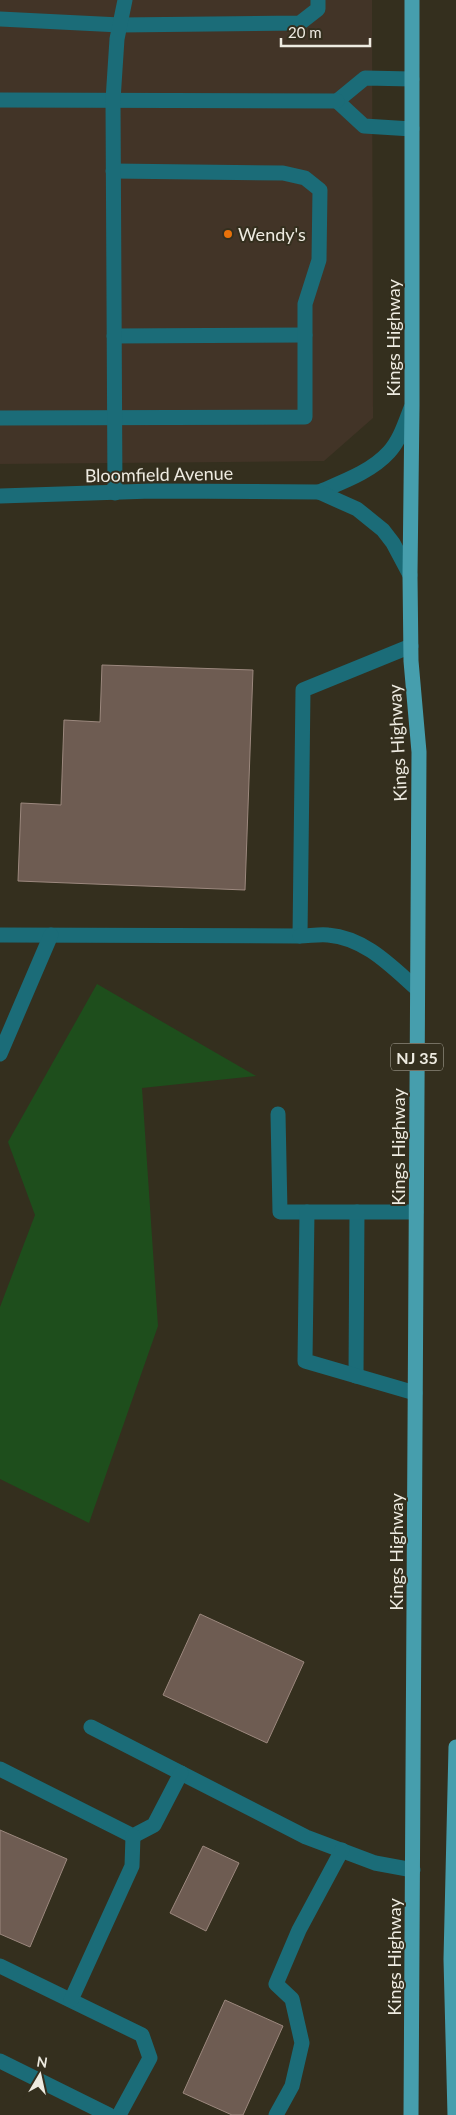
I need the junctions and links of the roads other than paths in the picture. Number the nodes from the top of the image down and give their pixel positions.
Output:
1 (125, 0) edge
2 (318, 0) edge
3 (412, 0) edge
4 (0, 19) edge
5 (120, 26) junction
6 (412, 79) junction
7 (0, 100) edge
8 (113, 100) junction
9 (338, 101) junction
10 (412, 129) junction
11 (113, 171) junction
12 (305, 335) junction
13 (114, 336) junction
14 (412, 406) junction
15 (0, 418) edge
16 (114, 418) junction
17 (318, 492) junction
18 (114, 493) junction
19 (0, 496) edge
20 (410, 575) junction
21 (411, 646) junction
22 (0, 935) edge
23 (50, 935) junction
24 (300, 936) junction
25 (418, 989) junction
26 (0, 1054) edge
27 (278, 1114) dead end
28 (307, 1212) junction
29 (357, 1212) junction
30 (416, 1212) junction
31 (356, 1376) junction
32 (415, 1393) junction
33 (91, 1727) dead end
34 (456, 1747) edge
35 (0, 1769) edge
36 (182, 1773) junction
37 (455, 1834) edge
38 (133, 1836) junction
39 (342, 1850) junction
40 (413, 1870) junction
41 (0, 1966) edge
42 (71, 2000) junction
43 (0, 2061) edge
44 (109, 2115) edge
45 (119, 2115) edge
46 (276, 2115) edge
47 (411, 2115) edge
48 (455, 2115) edge

1 - 5 street
2 - 5 street
3 - 6 main road, Kings Highway / NJ 35
4 - 5 street
5 - 8 street
6 - 9 street
6 - 10 main road, Kings Highway / NJ 35
7 - 8 street
8 - 9 street
8 - 11 street
9 - 10 street
10 - 14 main road, Kings Highway / NJ 35
11 - 12 street
11 - 13 street
12 - 13 street
12 - 16 street
13 - 16 street
14 - 17 street, Bloomfield Avenue
14 - 20 main road, Kings Highway / NJ 35
15 - 16 street
16 - 18 street
17 - 18 street, Bloomfield Avenue
17 - 20 street, Bloomfield Avenue
18 - 19 street, Bloomfield Avenue
20 - 21 main road, Kings Highway / NJ 35
21 - 24 street
21 - 25 main road, Kings Highway / NJ 35
22 - 23 street
23 - 24 street
23 - 26 street
24 - 25 street
25 - 30 main road, Kings Highway / NJ 35
27 - 28 street
28 - 29 street
28 - 31 street
29 - 30 street
29 - 31 street
30 - 32 main road, Kings Highway / NJ 35
31 - 32 street
32 - 40 main road, Kings Highway / NJ 35
33 - 36 street
34 - 37 main road
35 - 38 street
36 - 38 street
36 - 39 street
37 - 48 main road
38 - 42 street
39 - 40 street
39 - 46 street
40 - 47 main road, Kings Highway / NJ 35
41 - 42 street
42 - 45 street
43 - 44 street

